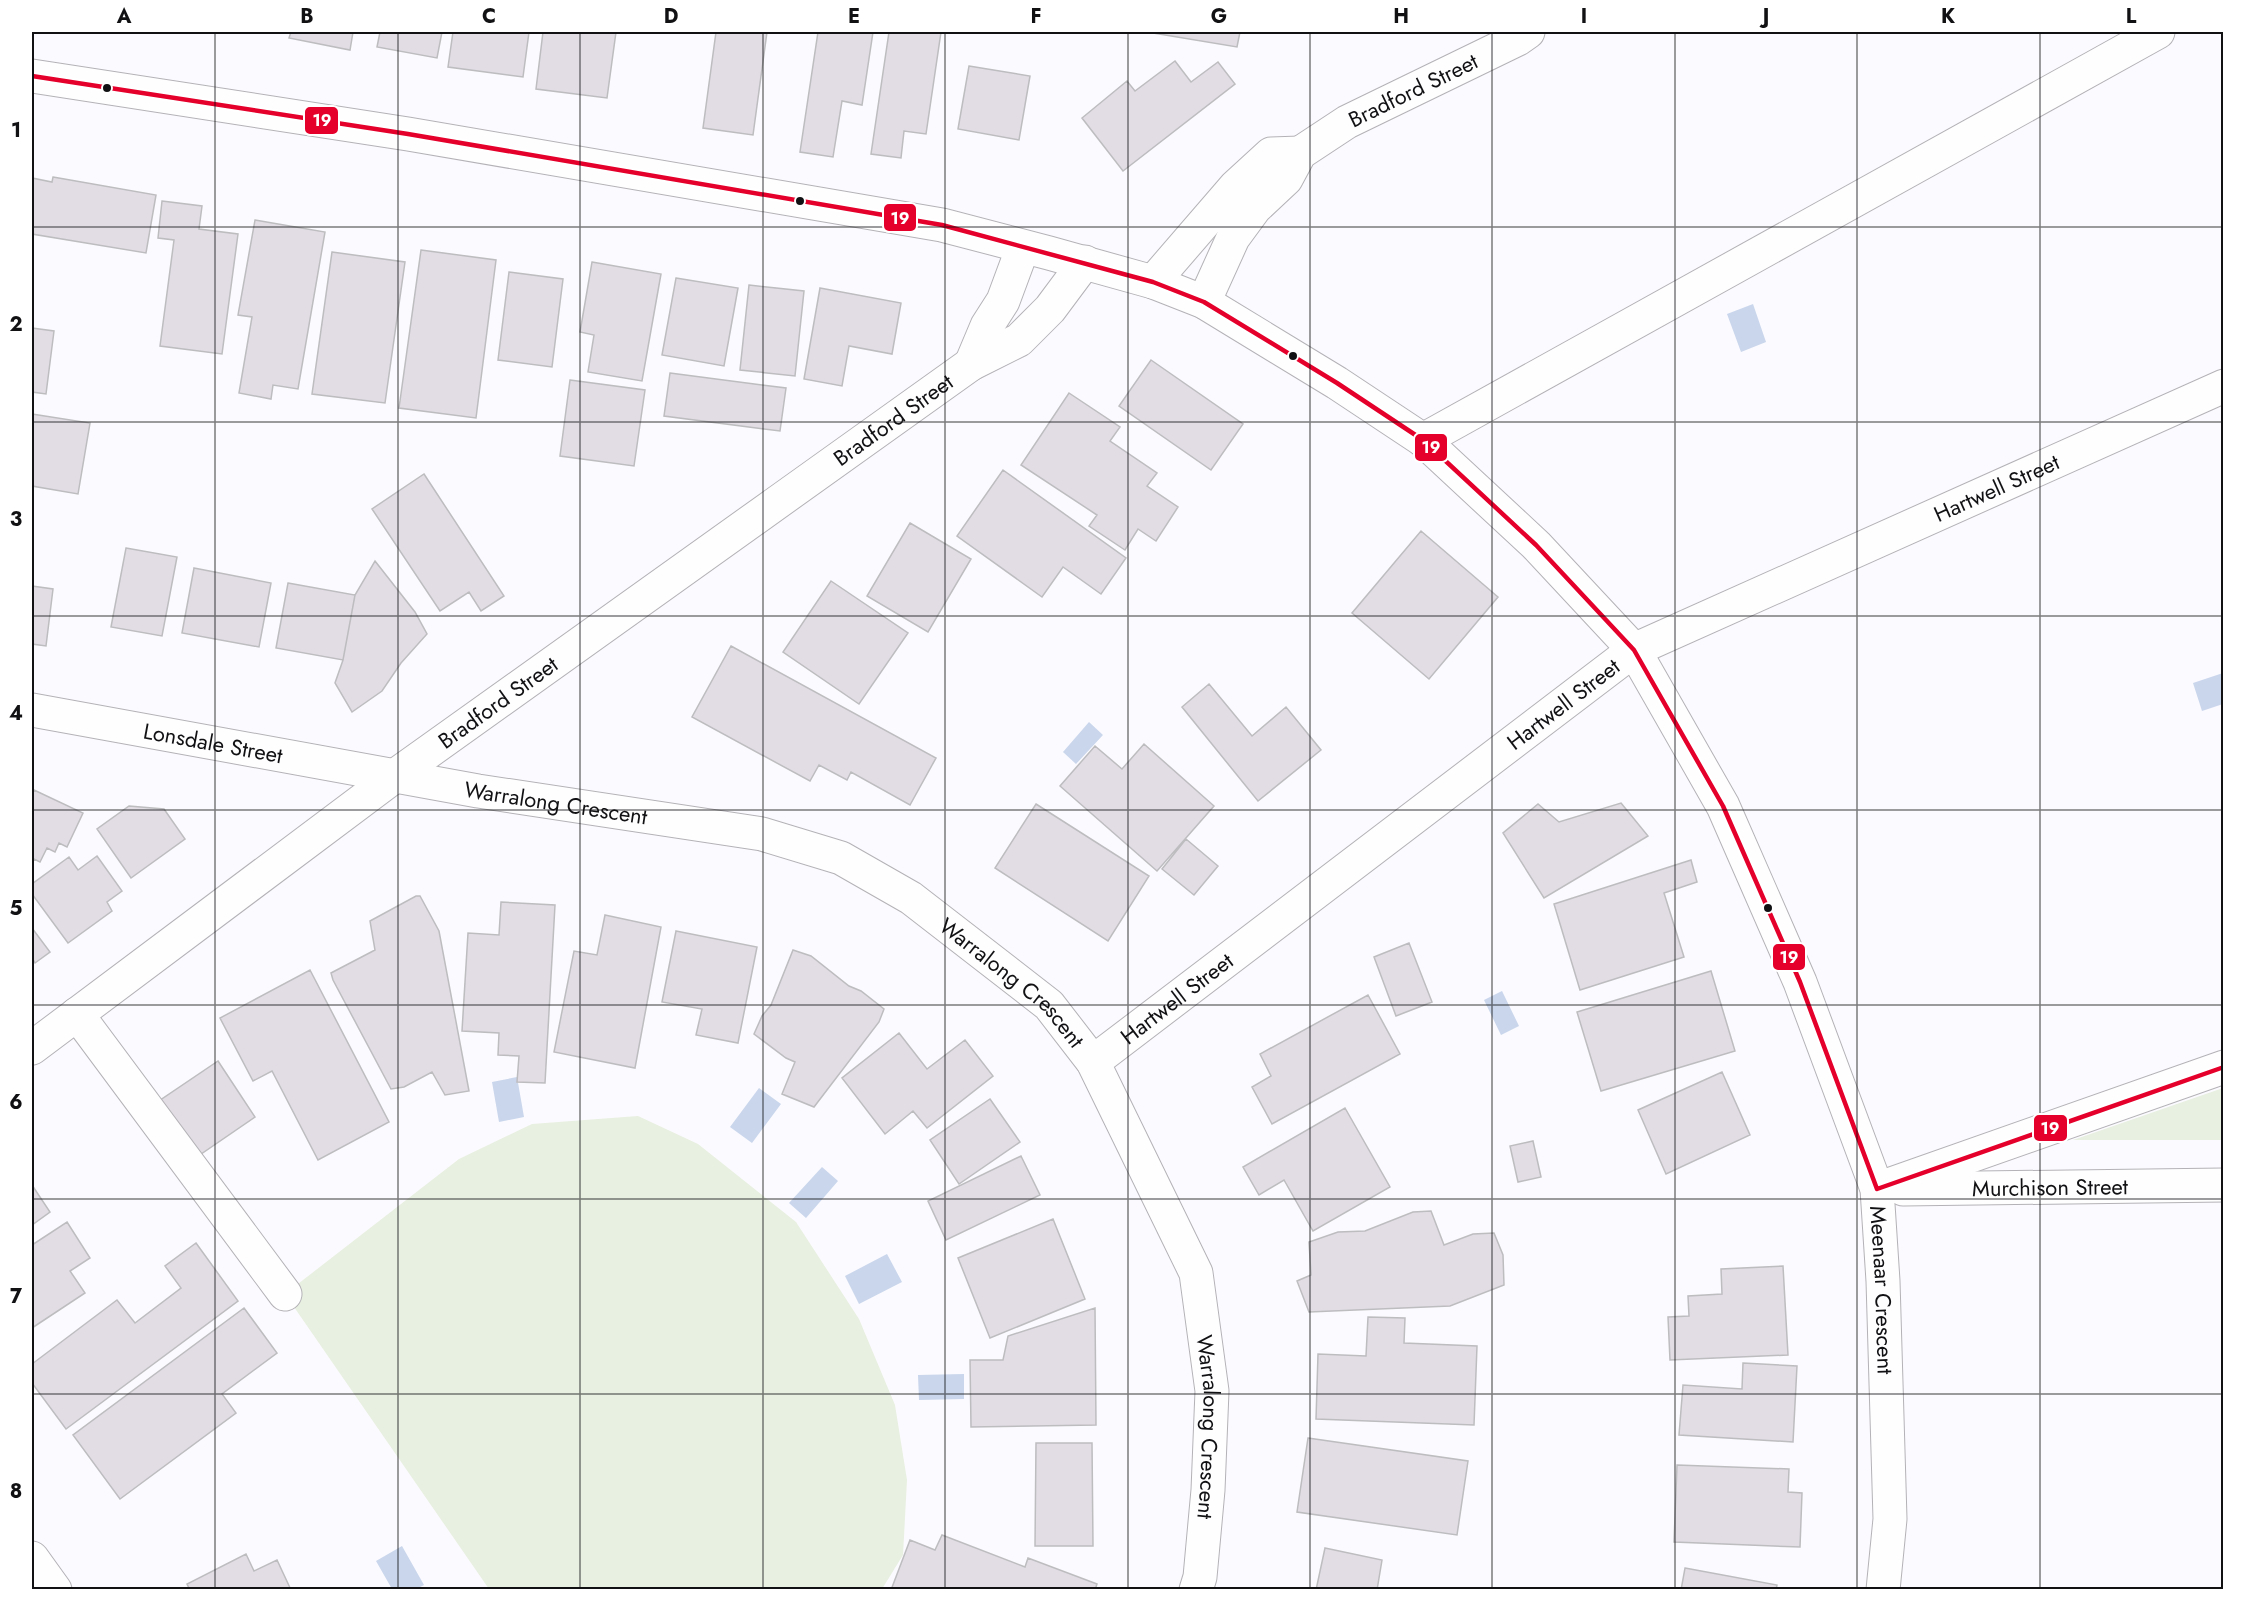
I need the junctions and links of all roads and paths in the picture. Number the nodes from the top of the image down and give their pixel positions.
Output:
1 (1528, 32) edge
2 (2158, 32) edge
3 (32, 76) edge
4 (1300, 153) junction
5 (1023, 247) junction
6 (1085, 262) junction
7 (1153, 282) junction
8 (1204, 302) junction
9 (971, 364) junction
10 (2223, 386) edge
11 (1423, 440) junction
12 (1634, 650) junction
13 (32, 710) edge
14 (396, 775) junction
15 (77, 1014) junction
16 (32, 1048) edge
17 (1093, 1062) junction
18 (2223, 1066) edge
19 (2223, 1185) edge
20 (1877, 1189) junction
21 (285, 1294) dead end
22 (32, 1558) edge
23 (55, 1590) edge
24 (1196, 1590) edge
25 (1883, 1590) edge

1 - 4 street, Bradford Street
2 - 11 street
3 - 5 street, Meenaar Crescent
4 - 7 street
4 - 8 street, Bradford Street
5 - 6 street, Meenaar Crescent
5 - 9 street, Bradford Street
6 - 7 street, Meenaar Crescent
6 - 9 street, Bradford Street
7 - 8 street, Meenaar Crescent
8 - 11 street, Meenaar Crescent
9 - 14 street, Bradford Street
10 - 12 street, Hartwell Street
11 - 12 street, Meenaar Crescent
12 - 17 street, Hartwell Street
12 - 20 street, Meenaar Crescent
13 - 14 street, Lonsdale Street
14 - 15 street, Bradford Street
14 - 17 street, Warralong Crescent
15 - 16 street, Bradford Street
15 - 21 street
17 - 24 street, Warralong Crescent
18 - 20 street
19 - 20 street, Murchison Street
20 - 25 street, Meenaar Crescent
22 - 23 street

